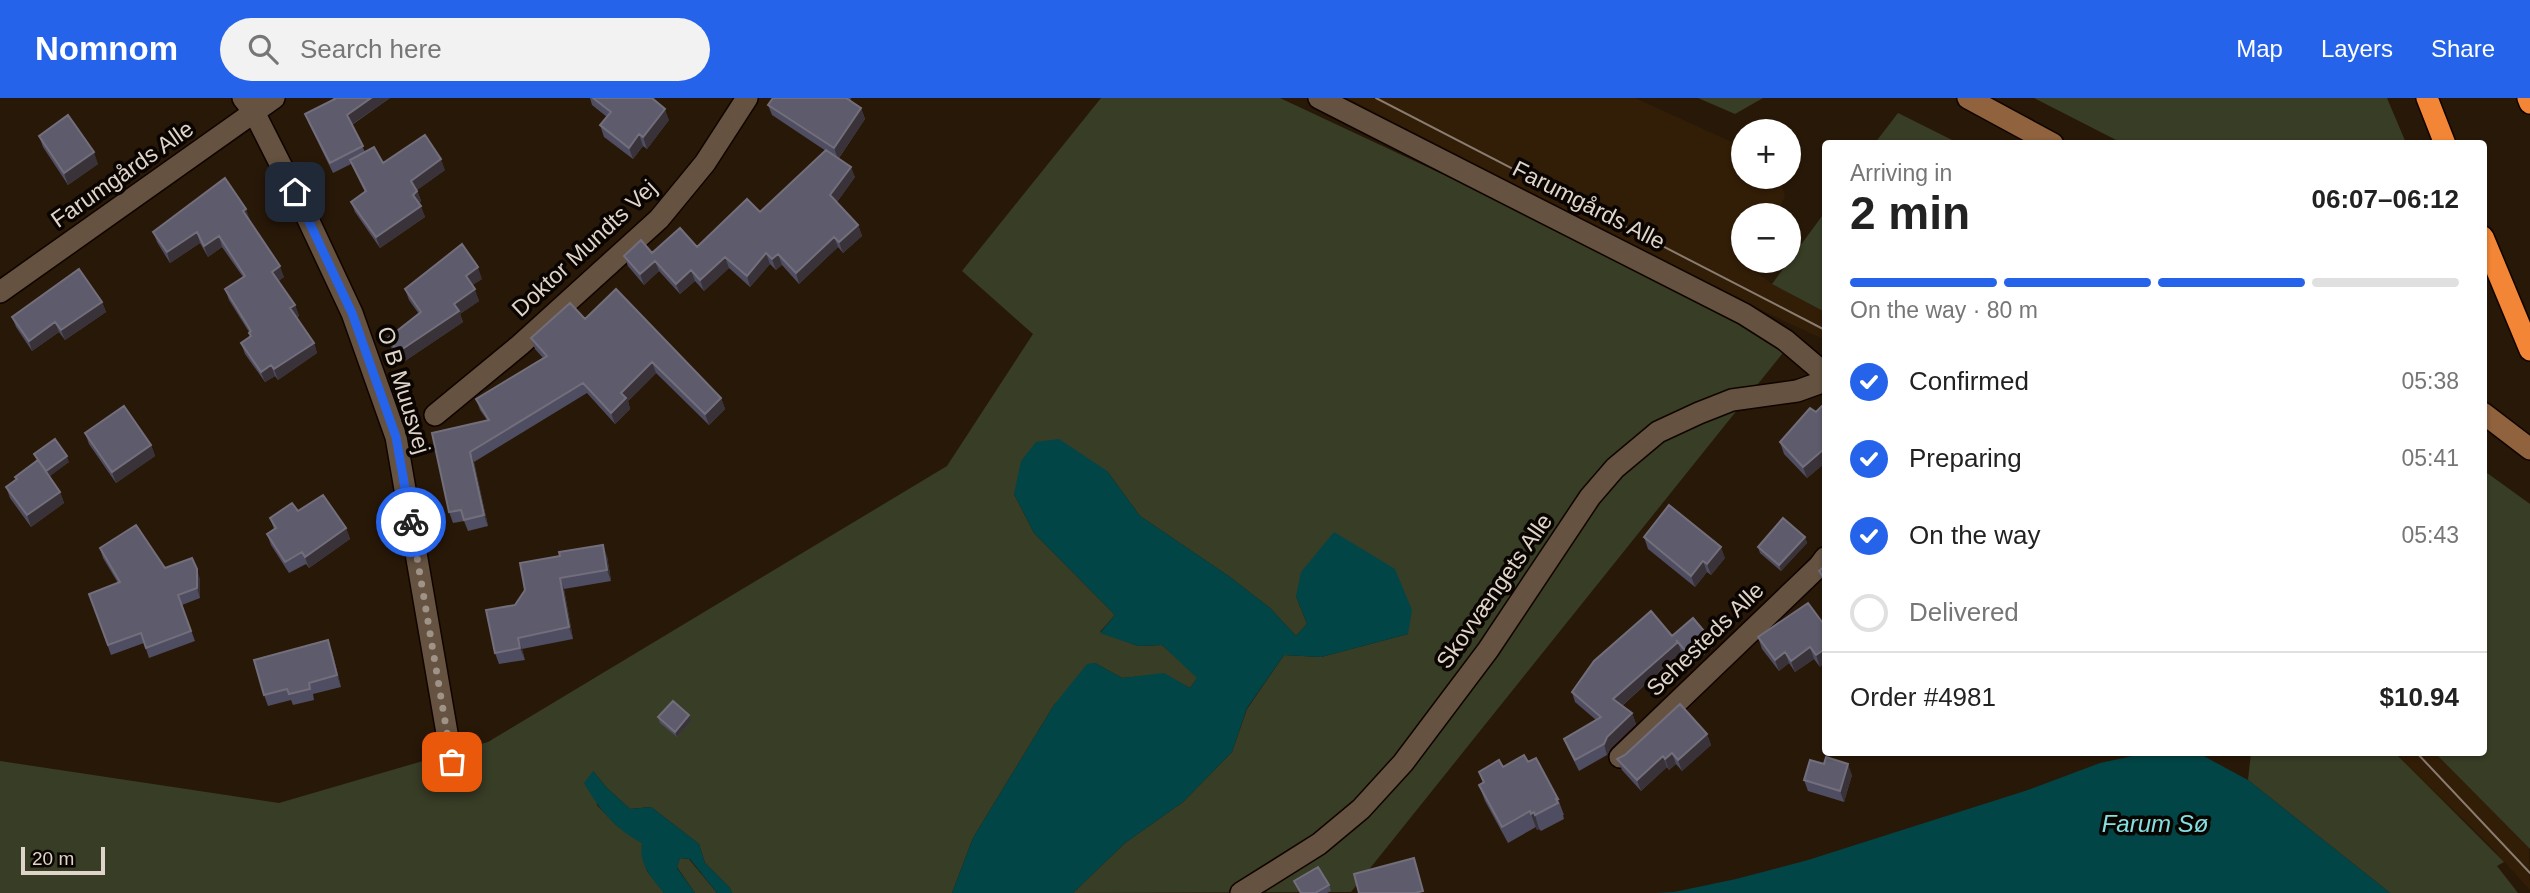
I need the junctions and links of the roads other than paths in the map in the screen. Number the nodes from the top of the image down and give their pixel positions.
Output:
1 (274, 98) edge
2 (747, 98) edge
3 (1319, 98) edge
4 (1968, 98) edge
5 (2427, 98) edge
6 (248, 105) edge
7 (2046, 140) edge
8 (2443, 140) edge
9 (2487, 246) edge
10 (0, 292) edge
11 (2530, 350) edge
12 (1822, 371) edge
13 (1822, 382) edge
14 (435, 415) dead end
15 (2487, 416) edge
16 (2530, 449) edge
17 (1822, 562) edge
18 (1620, 757) edge
19 (452, 762) dead end
20 (1241, 893) edge

1 - 6 street, Farumgårds Alle
2 - 14 street, Doktor Mundts Vej
3 - 12 street, Farumgårds Alle
4 - 7 street
5 - 8 highway
6 - 10 street, Farumgårds Alle
6 - 19 street, O B Muusvej
9 - 11 highway
13 - 20 street, Skovvængets Alle
15 - 16 street
17 - 18 street, Sehesteds Alle

